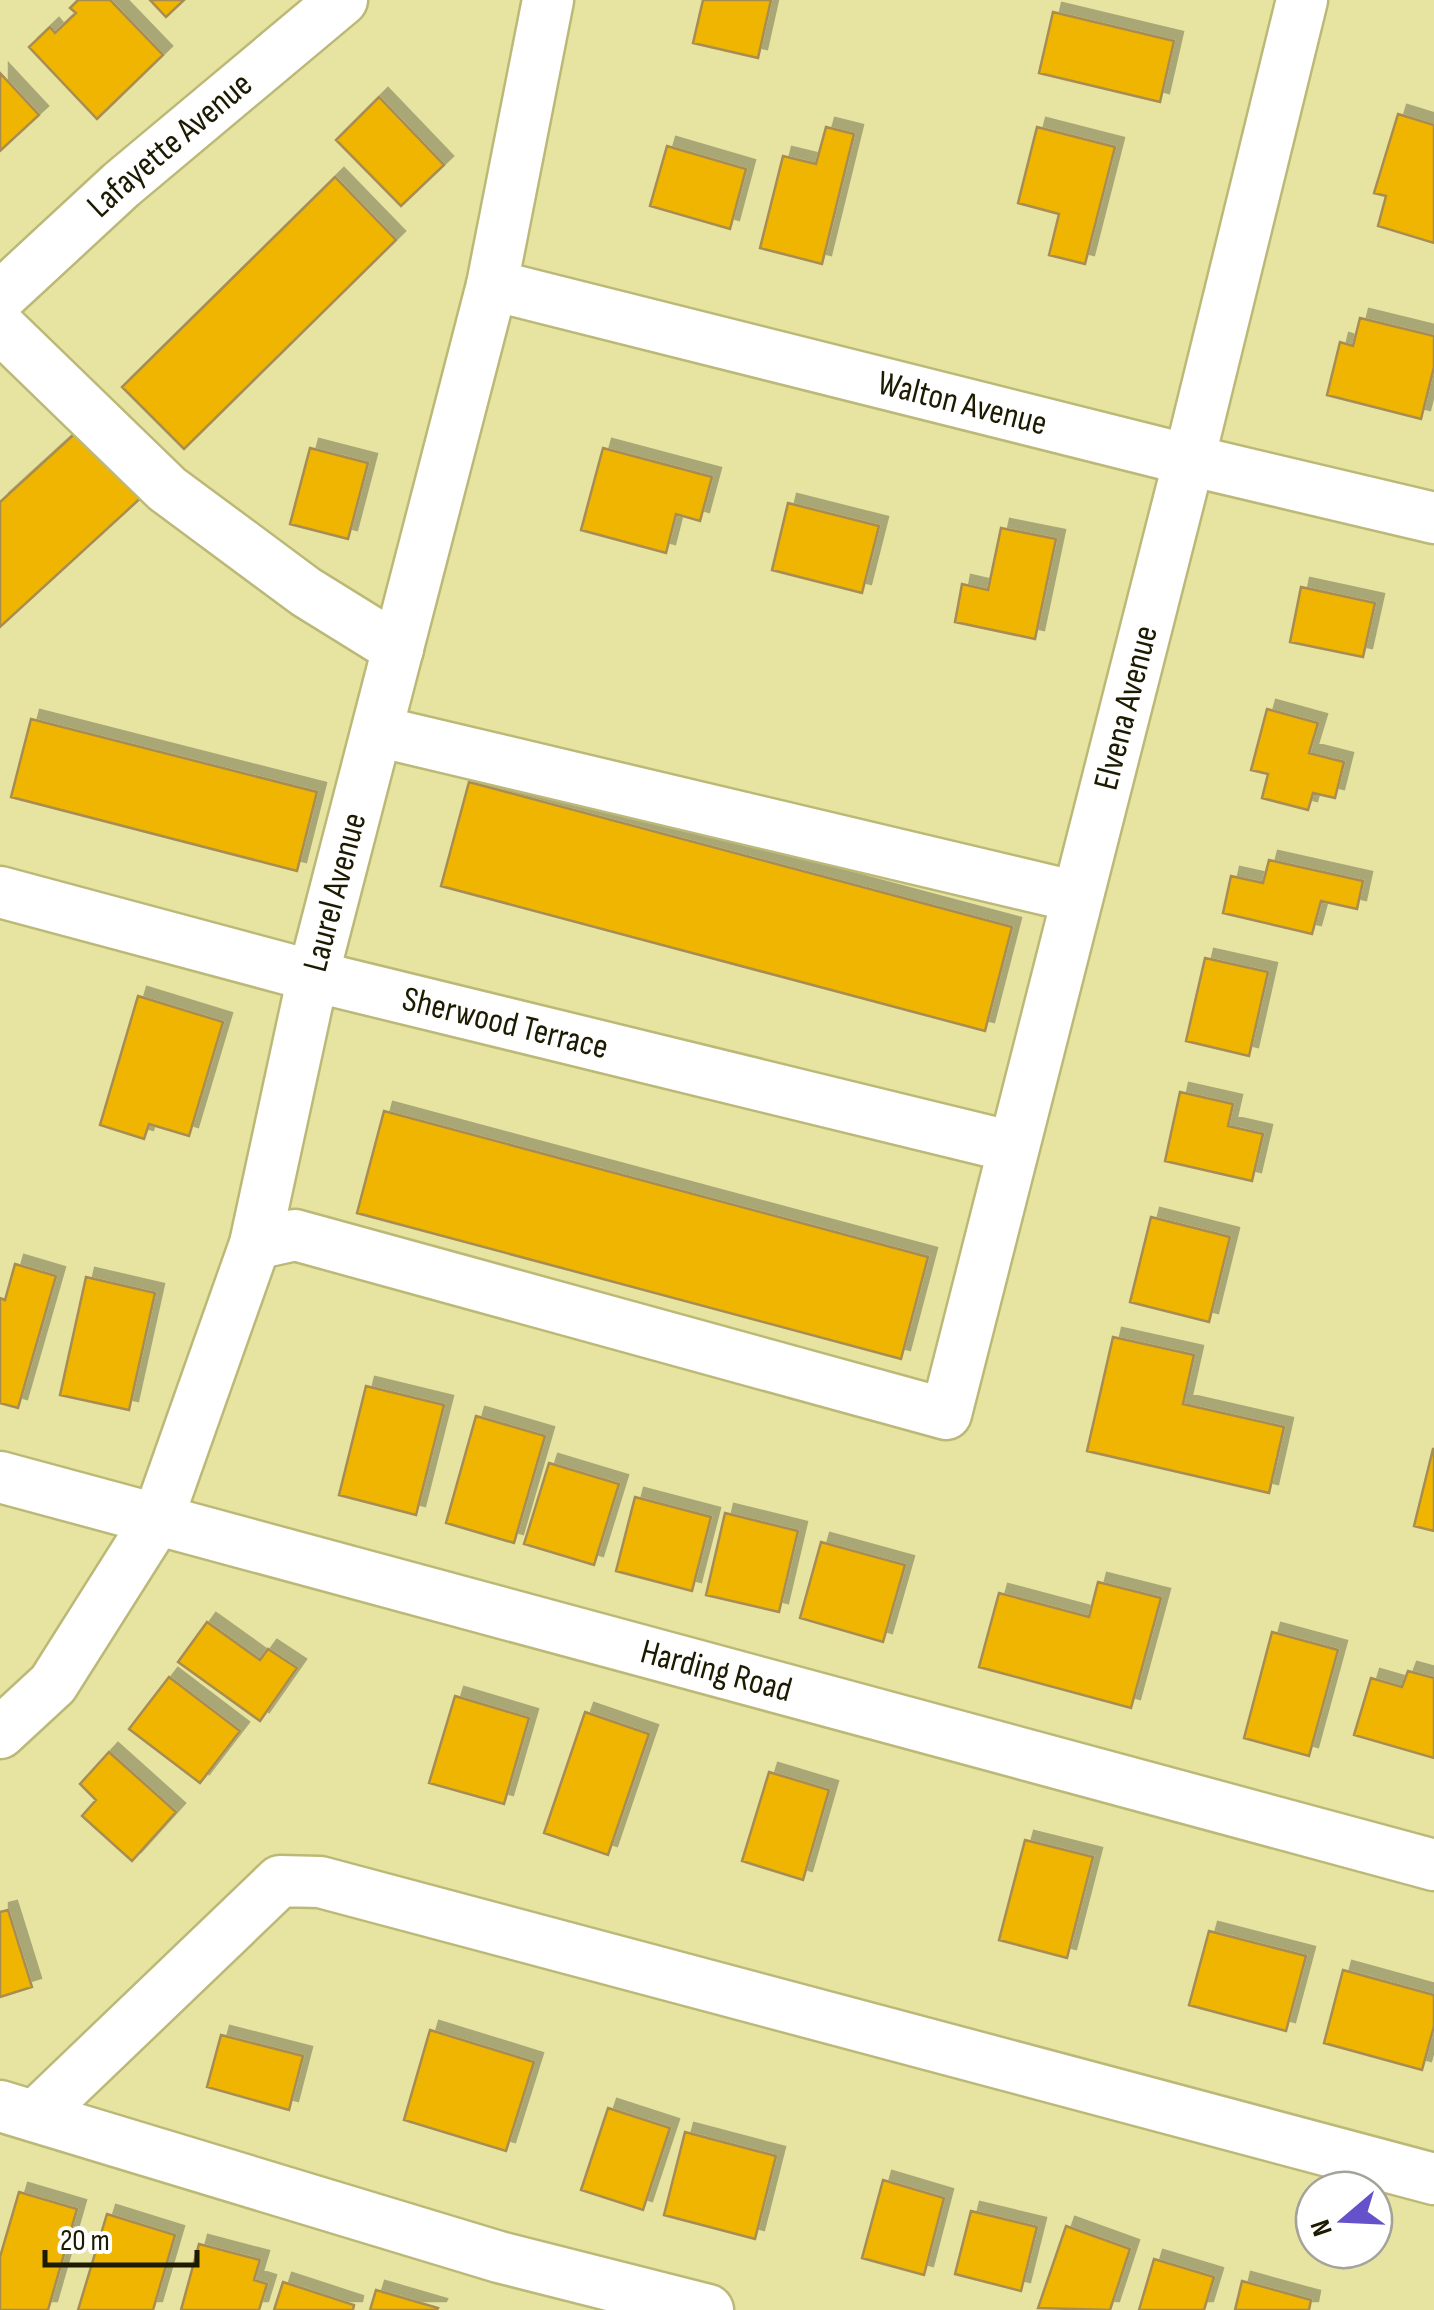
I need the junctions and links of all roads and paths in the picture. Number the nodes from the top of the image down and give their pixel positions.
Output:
1 (342, 0) edge
2 (548, 0) edge
3 (1302, 0) edge
4 (492, 284) junction
5 (0, 297) edge
6 (0, 327) edge
7 (1189, 460) junction
8 (1434, 518) edge
9 (398, 649) junction
10 (376, 731) junction
11 (0, 892) edge
12 (1078, 897) junction
13 (313, 976) junction
14 (1013, 1147) junction
15 (254, 1244) junction
16 (0, 1478) edge
17 (158, 1518) junction
18 (0, 1733) edge
19 (1434, 1866) edge
20 (17, 2111) edge
21 (1434, 2179) edge
22 (708, 2310) edge

1 - 5 street, Lafayette Avenue
2 - 4 street, Laurel Avenue
3 - 7 street, Elvena Avenue
4 - 7 street, Walton Avenue
4 - 9 street, Laurel Avenue
6 - 9 street
7 - 8 street, Walton Avenue
7 - 12 street, Elvena Avenue
9 - 10 street, Laurel Avenue
10 - 12 street
10 - 13 street, Laurel Avenue
11 - 13 street, Sherwood Terrace
12 - 14 street, Elvena Avenue
13 - 14 street, Sherwood Terrace
13 - 15 street, Laurel Avenue
14 - 15 street, Elvena Avenue
15 - 17 street, Laurel Avenue
16 - 17 street, Harding Road
17 - 18 street, Laurel Avenue
17 - 19 street, Harding Road
20 - 21 street
20 - 22 street

